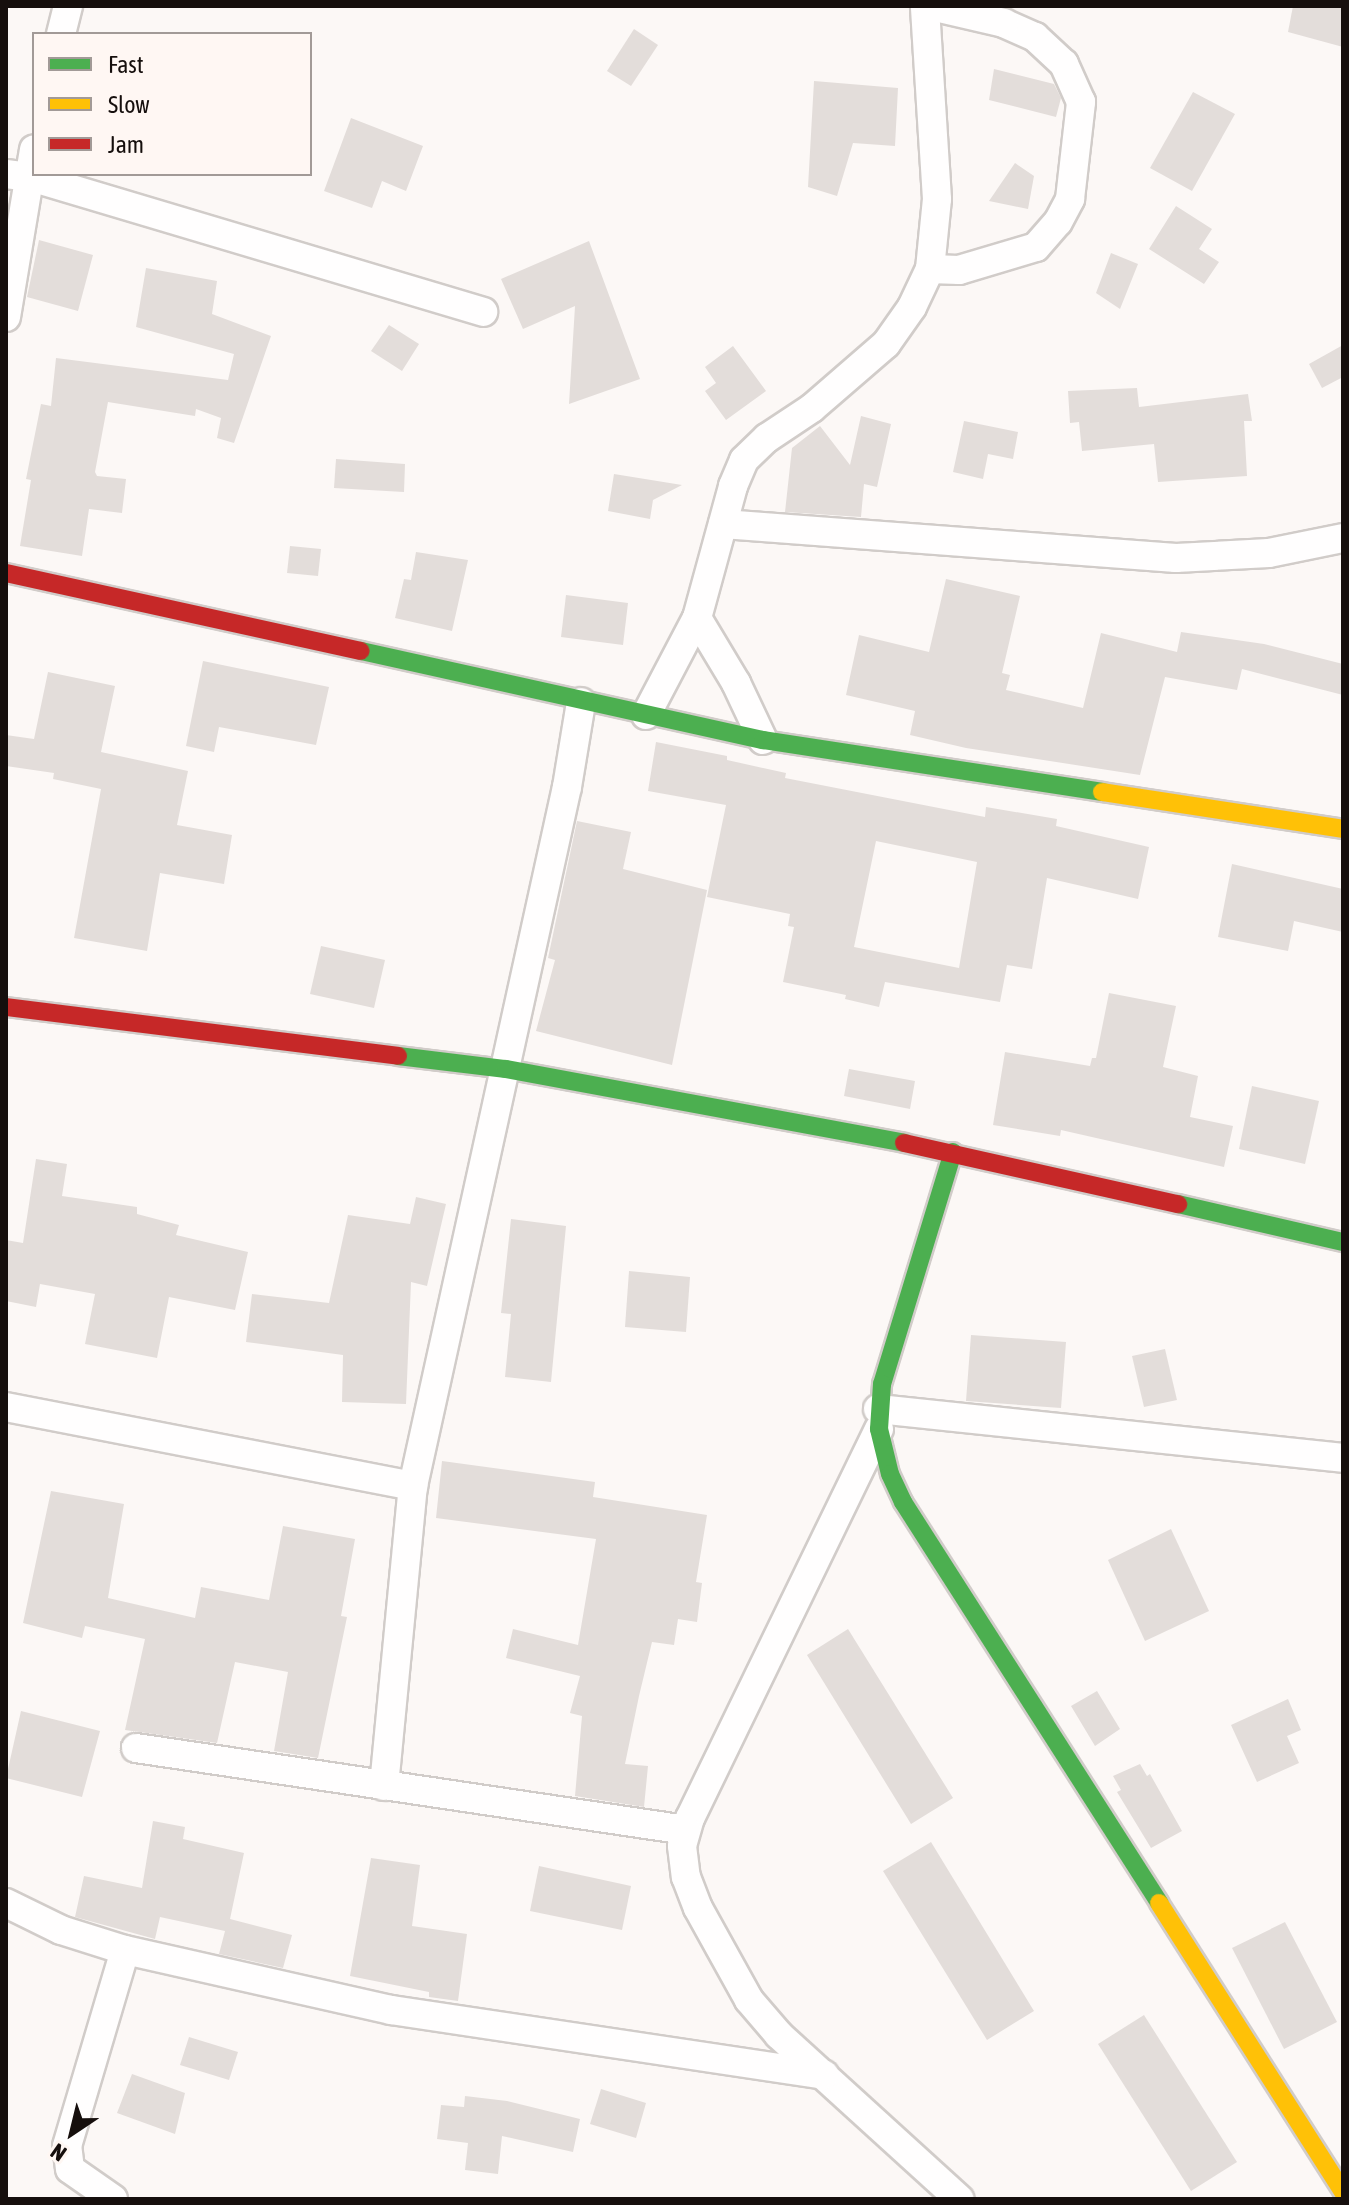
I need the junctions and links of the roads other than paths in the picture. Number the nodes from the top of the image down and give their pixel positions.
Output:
1 (68, 6) edge
2 (925, 6) edge
3 (931, 6) edge
4 (62, 32) edge
5 (24, 167) edge
6 (52, 176) edge
7 (930, 269) junction
8 (483, 312) dead end
9 (6, 317) edge
10 (723, 524) junction
11 (1343, 538) edge
12 (6, 573) edge
13 (697, 618) junction
14 (581, 702) junction
15 (646, 715) junction
16 (763, 740) junction
17 (1343, 829) edge
18 (6, 1007) edge
19 (506, 1069) junction
20 (953, 1152) junction
21 (1343, 1242) edge
22 (6, 1407) edge
23 (878, 1419) junction
24 (1343, 1458) edge
25 (413, 1486) junction
26 (136, 1748) dead end
27 (384, 1786) junction
28 (686, 1830) junction
29 (6, 1903) edge
30 (125, 1950) junction
31 (825, 2075) junction
32 (1343, 2192) edge
33 (113, 2199) edge
34 (959, 2199) edge

1 - 4 street
2 - 7 street
3 - 7 street
5 - 9 street
6 - 8 street
7 - 10 street
10 - 11 street
10 - 13 street
12 - 14 street
13 - 15 street
13 - 16 street
14 - 15 street
14 - 19 street
15 - 16 street
16 - 17 street
18 - 19 street
19 - 20 street
19 - 25 street
20 - 21 street
20 - 23 street
22 - 25 street
23 - 24 street
23 - 28 street
23 - 32 street
25 - 27 street
26 - 27 street
27 - 28 street
28 - 31 street
29 - 30 street
30 - 31 street
30 - 33 street
31 - 34 street

